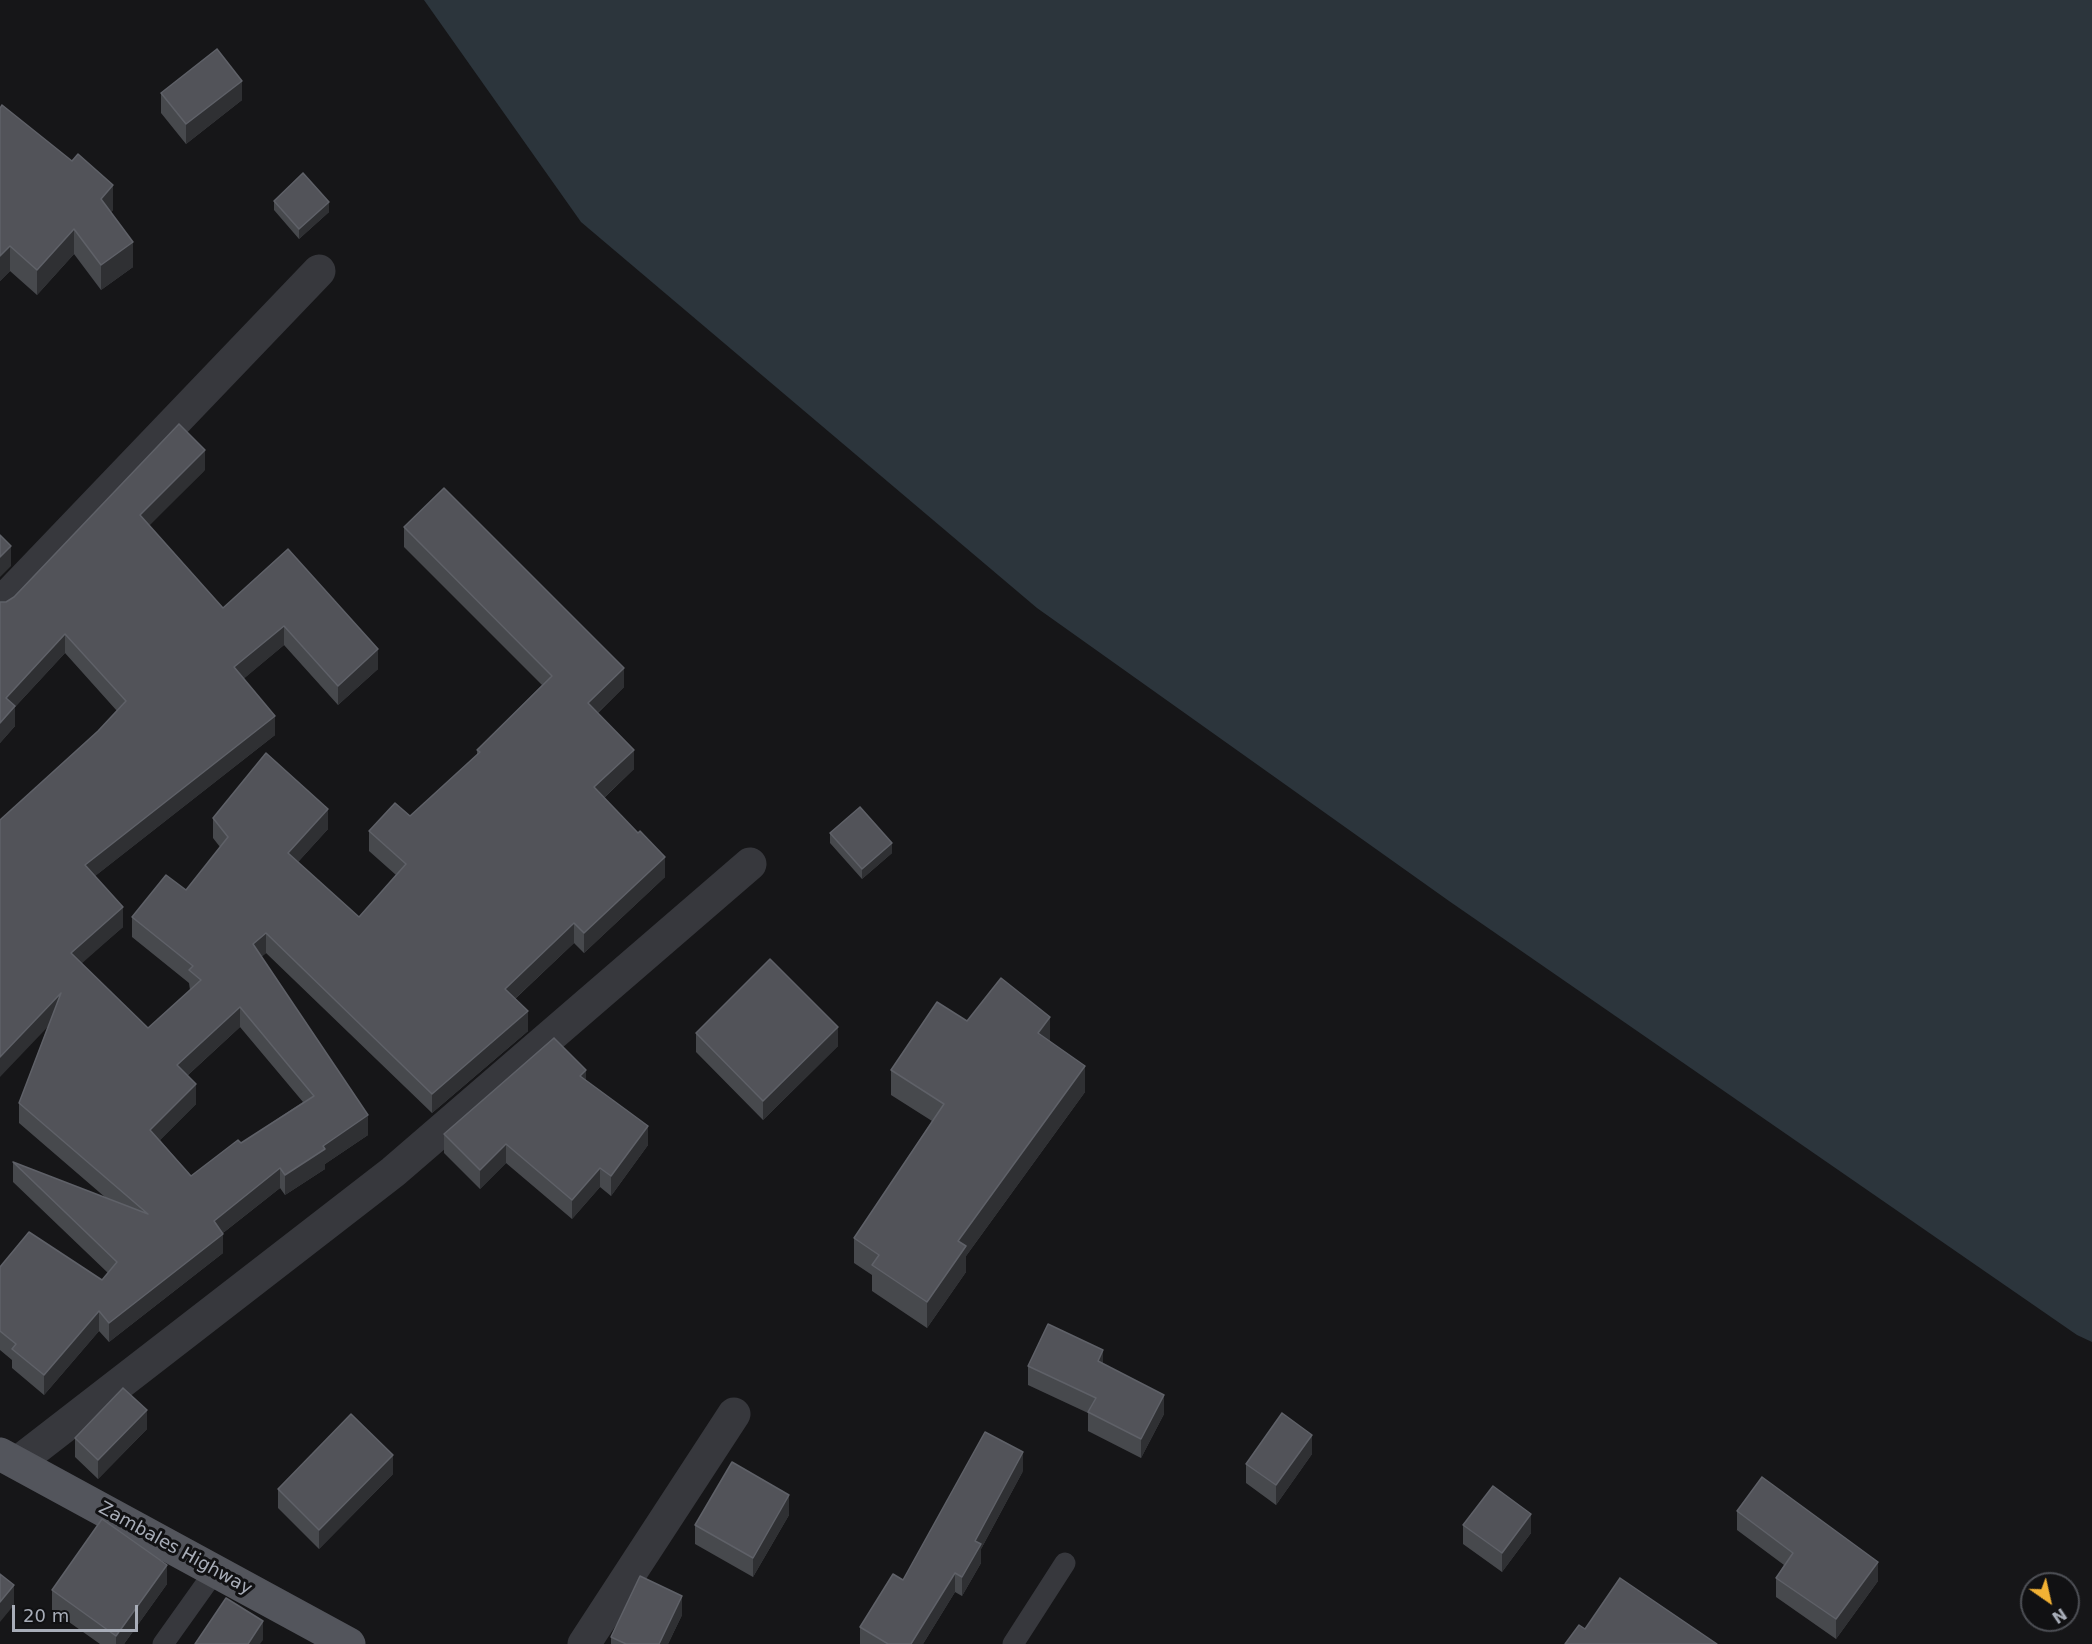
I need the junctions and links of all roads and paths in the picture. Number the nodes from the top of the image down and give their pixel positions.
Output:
1 (319, 271) dead end
2 (0, 604) edge
3 (750, 864) dead end
4 (734, 1414) dead end
5 (9, 1458) edge
6 (1065, 1563) dead end
7 (215, 1571) junction
8 (163, 1644) edge
9 (349, 1644) edge
10 (584, 1644) edge
11 (1013, 1644) edge

1 - 2 street
3 - 5 street
4 - 10 street
5 - 7 main road, Zambales Highway
6 - 11 lane
7 - 8 lane
7 - 9 main road, Zambales Highway

